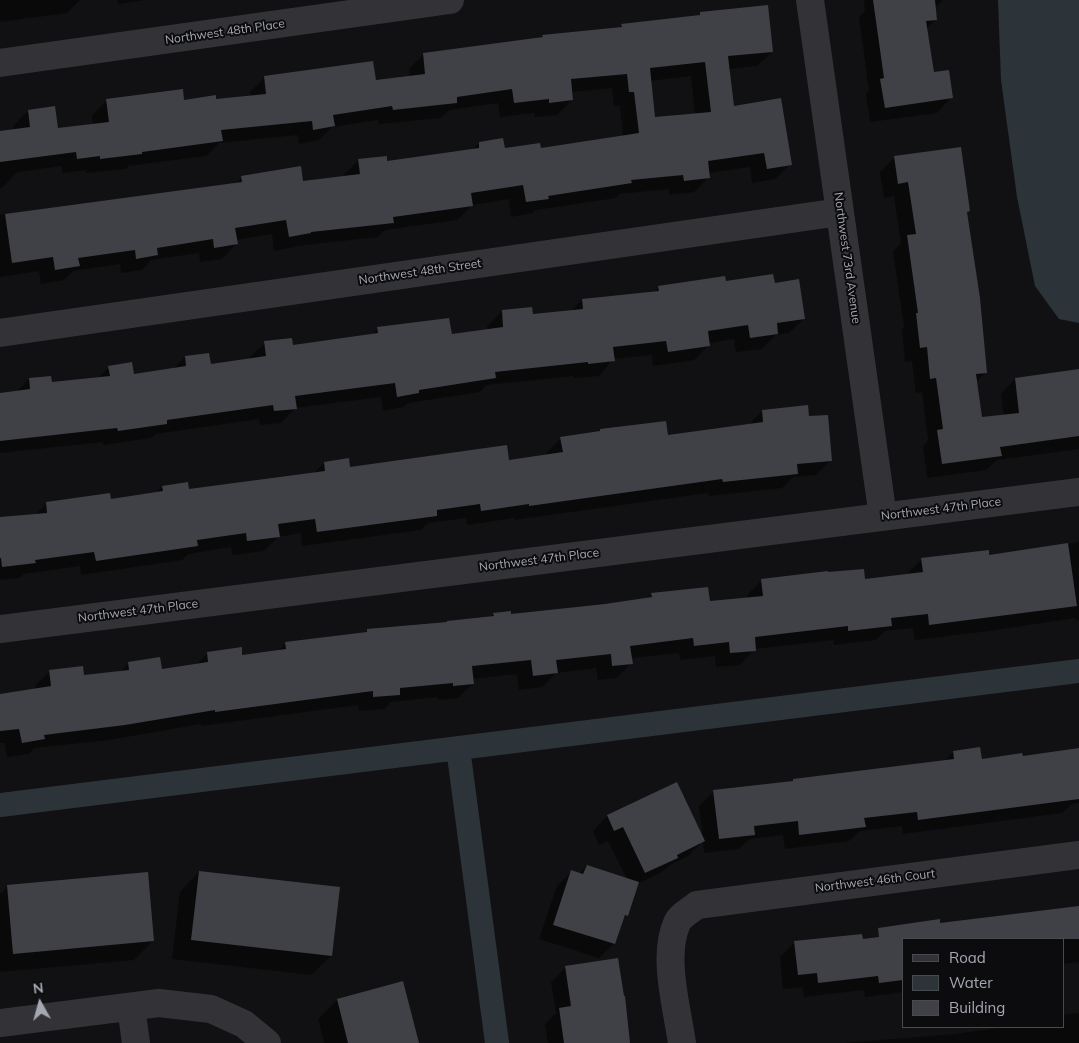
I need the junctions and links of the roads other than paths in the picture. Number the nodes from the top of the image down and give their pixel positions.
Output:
1 (450, 0) edge
2 (810, 0) edge
3 (0, 63) edge
4 (840, 212) junction
5 (0, 333) edge
6 (1079, 492) edge
7 (883, 516) junction
8 (0, 629) edge
9 (1079, 855) edge
10 (131, 1007) junction
11 (0, 1023) edge
12 (136, 1043) edge
13 (267, 1043) edge
14 (682, 1043) edge

1 - 3 street, Northwest 48th Place
2 - 4 street, Northwest 73rd Avenue
4 - 5 street, Northwest 48th Street
4 - 7 street, Northwest 73rd Avenue
6 - 7 street, Northwest 47th Place
7 - 8 street, Northwest 47th Place
9 - 14 street, Northwest 46th Court
10 - 11 street
10 - 12 street
10 - 13 street

